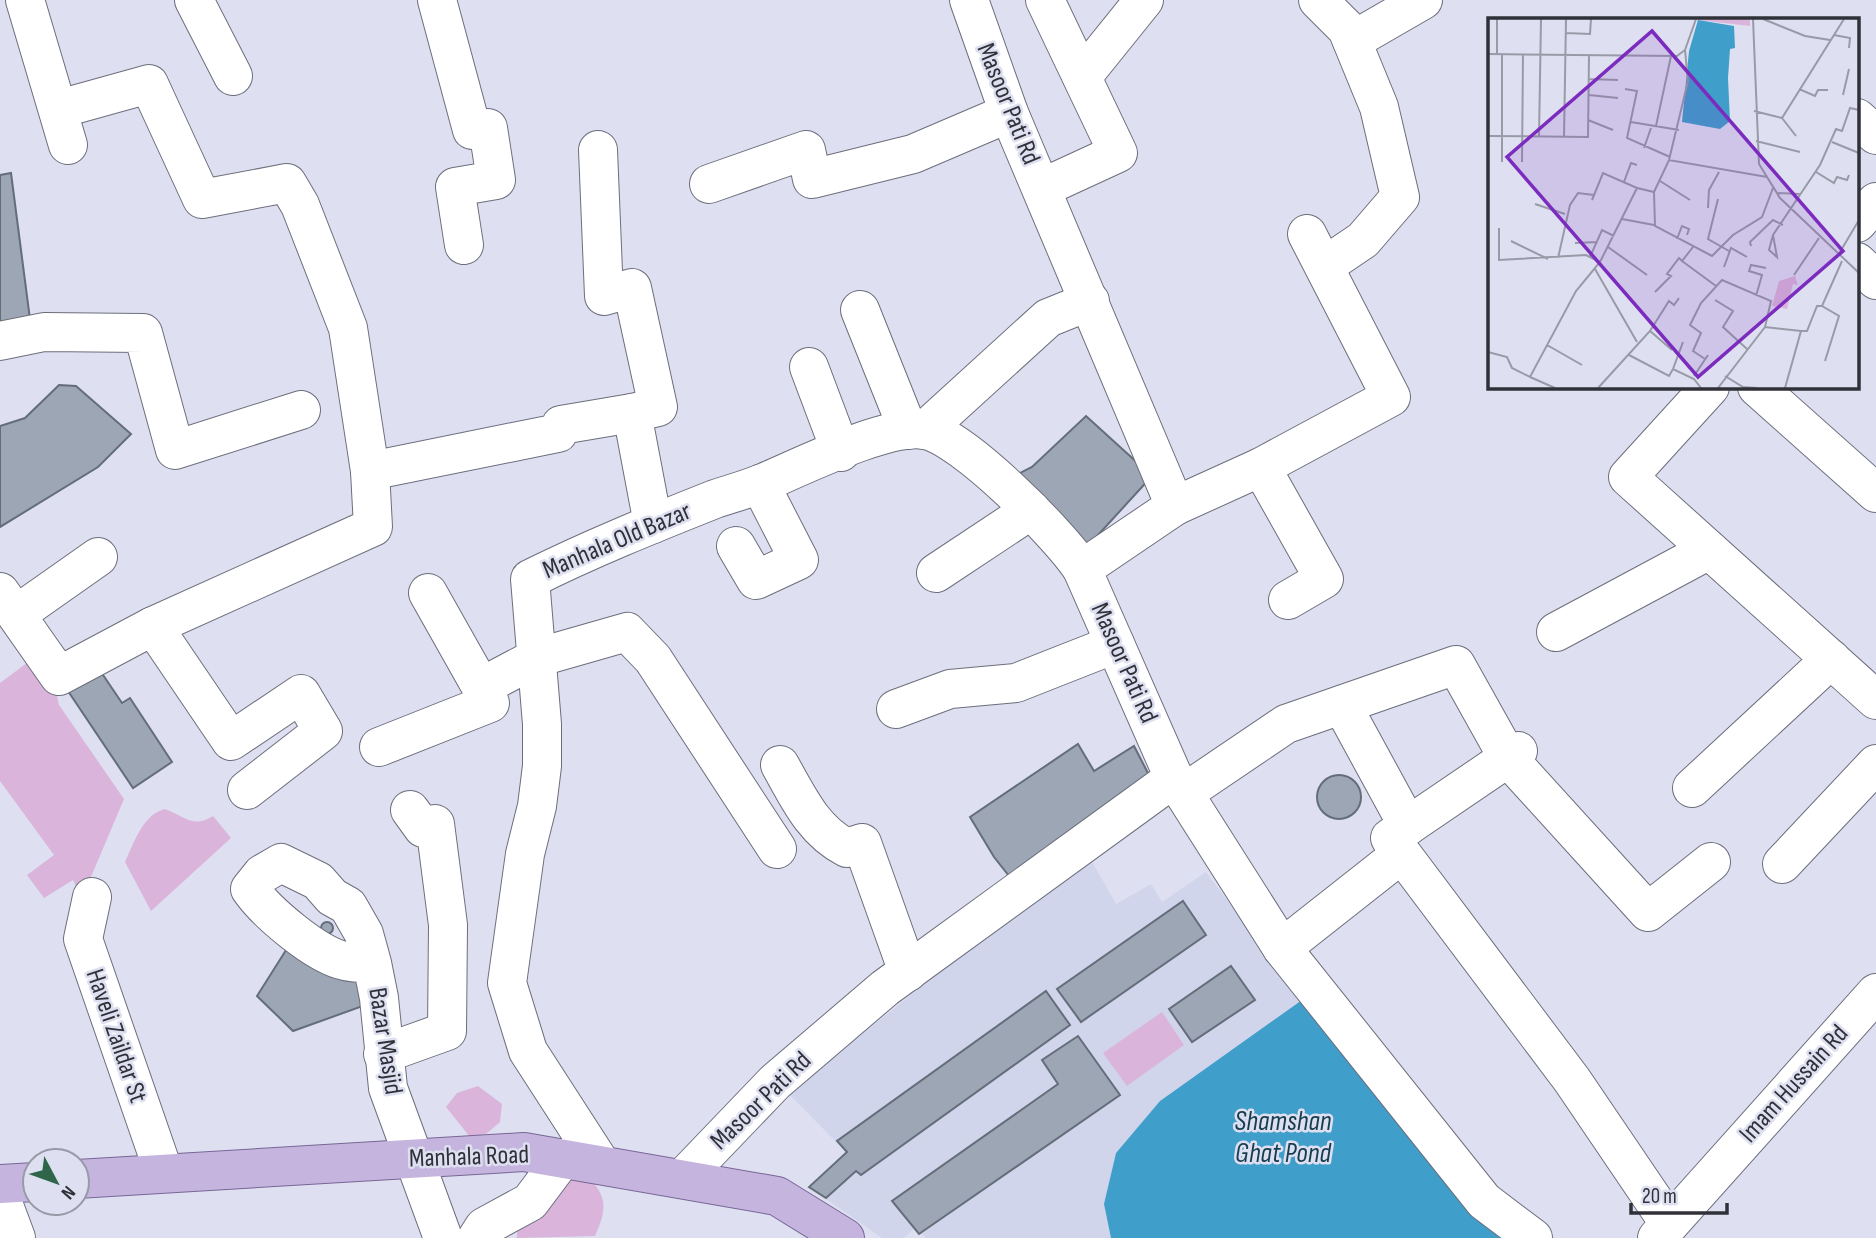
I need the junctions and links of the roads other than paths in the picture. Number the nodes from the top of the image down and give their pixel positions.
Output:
1 (26, 0) edge
2 (194, 0) edge
3 (437, 0) edge
4 (1045, 0) edge
5 (1144, 0) edge
6 (1318, 0) edge
7 (1423, 0) edge
8 (980, 4) edge
9 (1352, 41) junction
10 (233, 76) dead end
11 (1082, 77) junction
12 (1009, 113) junction
13 (1858, 119) edge
14 (1876, 135) edge
15 (598, 150) dead end
16 (709, 184) dead end
17 (1042, 188) junction
18 (1876, 202) edge
19 (1858, 222) edge
20 (464, 244) dead end
21 (1858, 263) edge
22 (1876, 280) edge
23 (1090, 301) junction
24 (860, 310) dead end
25 (0, 341) edge
26 (809, 367) dead end
27 (1709, 388) edge
28 (1758, 388) edge
29 (301, 410) dead end
30 (632, 413) junction
31 (916, 430) junction
32 (841, 452) junction
33 (1261, 467) junction
34 (370, 471) junction
35 (760, 484) junction
36 (1876, 493) edge
37 (1175, 506) junction
38 (1031, 510) junction
39 (653, 524) junction
40 (736, 546) dead end
41 (1709, 550) junction
42 (98, 557) dead end
43 (1082, 569) junction
44 (936, 573) dead end
45 (428, 593) dead end
46 (1288, 600) dead end
47 (8, 603) edge
48 (153, 625) junction
49 (1556, 632) dead end
50 (1115, 643) junction
51 (536, 658) junction
52 (1831, 659) junction
53 (483, 686) junction
54 (1876, 700) edge
55 (1342, 705) junction
56 (896, 709) dead end
57 (379, 747) dead end
58 (1513, 755) junction
59 (1876, 764) edge
60 (780, 765) dead end
61 (1179, 785) junction
62 (1692, 788) dead end
63 (247, 790) dead end
64 (410, 810) dead end
65 (1404, 841) junction
66 (777, 849) dead end
67 (1710, 862) dead end
68 (1782, 864) dead end
69 (92, 897) dead end
70 (1282, 948) junction
71 (372, 963) dead end
72 (908, 972) junction
73 (1876, 993) edge
74 (383, 1054) junction
75 (415, 1158) junction
76 (563, 1158) junction
77 (601, 1164) junction
78 (164, 1173) junction
79 (91, 1178) edge
80 (682, 1180) junction
81 (21, 1183) edge
82 (0, 1184) edge
83 (0, 1195) edge
84 (1663, 1231) edge
85 (16, 1238) edge
86 (443, 1238) edge
87 (477, 1238) edge
88 (845, 1238) edge
89 (1534, 1238) edge

1 - 34 street
2 - 10 street
3 - 20 street
4 - 11 street
5 - 11 street
6 - 9 street
7 - 9 street
8 - 12 street, Masoor Pati Rd
9 - 33 street
11 - 17 street
12 - 16 street
12 - 17 street, Masoor Pati Rd
13 - 14 street
15 - 30 street
17 - 23 street, Masoor Pati Rd
18 - 19 street
21 - 22 street
23 - 31 street
23 - 37 street, Masoor Pati Rd
24 - 31 street
25 - 29 street
26 - 32 street
27 - 41 street
28 - 36 street
30 - 34 street
30 - 39 street
31 - 32 street, Manhala Old Bazar
31 - 38 street
32 - 35 street, Manhala Old Bazar
33 - 37 street
33 - 46 street
34 - 48 street
35 - 39 street, Manhala Old Bazar
35 - 40 street
37 - 43 street
38 - 43 street
38 - 44 street
39 - 51 street, Manhala Old Bazar
41 - 49 street
41 - 52 street
42 - 47 street
43 - 50 street, Masoor Pati Rd
45 - 53 street
47 - 48 street
48 - 63 street
50 - 56 street
50 - 61 street, Masoor Pati Rd
51 - 53 street
51 - 66 street
51 - 77 street, Manhala Old Bazar
52 - 54 street
52 - 62 street
53 - 57 street
55 - 58 street
55 - 61 street
55 - 65 street
58 - 65 street
58 - 67 street
59 - 68 street
60 - 72 street
61 - 70 street
61 - 72 street, Masoor Pati Rd
64 - 74 street
65 - 70 street
65 - 84 street
69 - 78 street, Haveli Zaildar St
70 - 89 street
71 - 74 street, Bazar Masjid
72 - 80 street, Masoor Pati Rd
73 - 84 street, Imam Hussain Rd
74 - 75 street, Bazar Masjid
75 - 76 main road, Manhala Road
75 - 78 main road, Manhala Road
75 - 86 street, Bazar Masjid
76 - 77 main road, Manhala Road
76 - 87 street
77 - 80 main road, Manhala Road
78 - 79 main road, Manhala Road
80 - 88 main road, Manhala Road
81 - 82 main road
83 - 85 street

